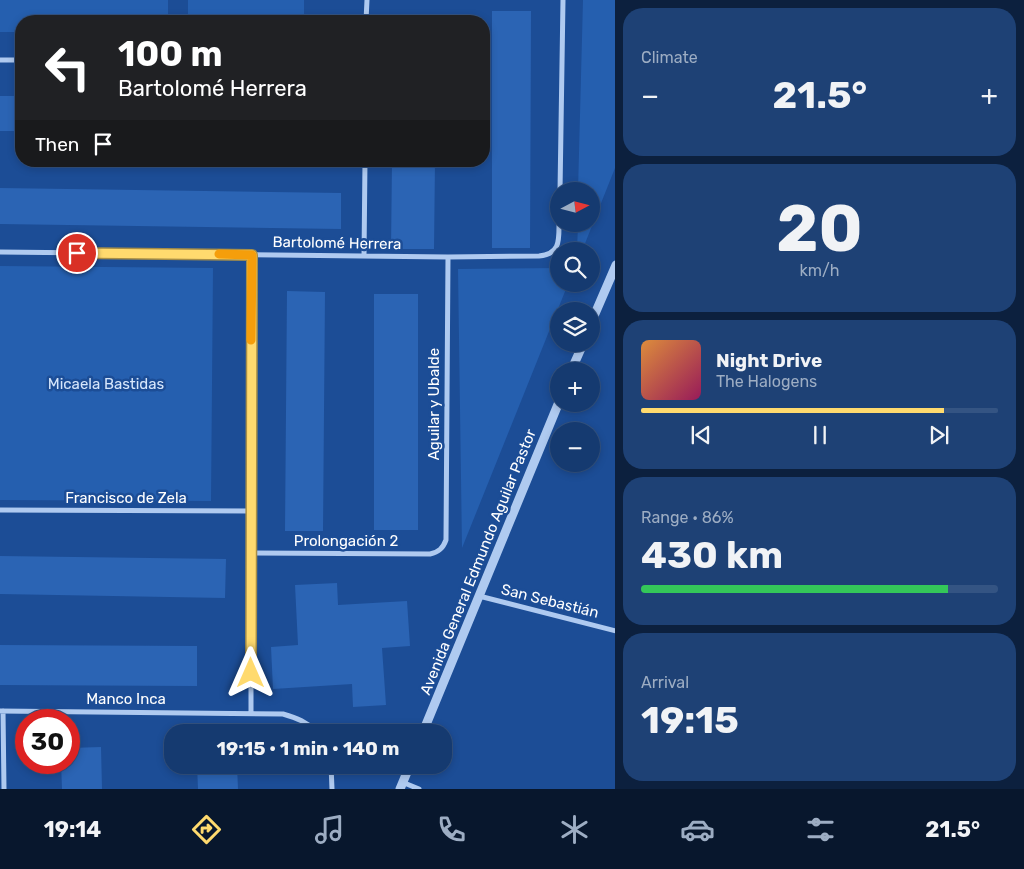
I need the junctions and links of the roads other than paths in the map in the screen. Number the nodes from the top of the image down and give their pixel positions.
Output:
1 (367, 0) edge
2 (563, 0) edge
3 (366, 15) edge
4 (0, 60) edge
5 (15, 60) edge
6 (365, 167) edge
7 (560, 182) edge
8 (559, 232) edge
9 (0, 252) edge
10 (252, 255) junction
11 (364, 256) junction
12 (448, 257) junction
13 (615, 265) edge
14 (600, 302) edge
15 (555, 412) edge
16 (0, 510) edge
17 (251, 511) junction
18 (440, 550) joint
19 (251, 553) junction
20 (479, 596) junction
21 (615, 630) edge
22 (2, 711) edge
23 (251, 713) junction
24 (310, 724) edge
25 (426, 724) edge
26 (331, 774) edge
27 (406, 774) edge
28 (401, 786) edge
29 (4, 789) edge
30 (332, 789) edge
31 (419, 789) edge

1 - 3 street
2 - 7 street
4 - 5 street
6 - 11 street
8 - 12 street, Bartolomé Herrera
9 - 10 street, Bartolomé Herrera
10 - 11 street, Bartolomé Herrera
10 - 17 street
11 - 12 street, Bartolomé Herrera
12 - 18 street, Aguilar y Ubalde
13 - 14 street
15 - 20 street, Avenida General Edmundo Aguilar Pastor
16 - 17 street, Francisco de Zela
17 - 19 street
18 - 19 street, Prolongación 2
19 - 23 street
20 - 21 street, San Sebastián
20 - 25 street, Avenida General Edmundo Aguilar Pastor
22 - 23 street, Manco Inca
22 - 29 street
23 - 24 street, Manco Inca
26 - 30 street
27 - 28 street
28 - 31 street

